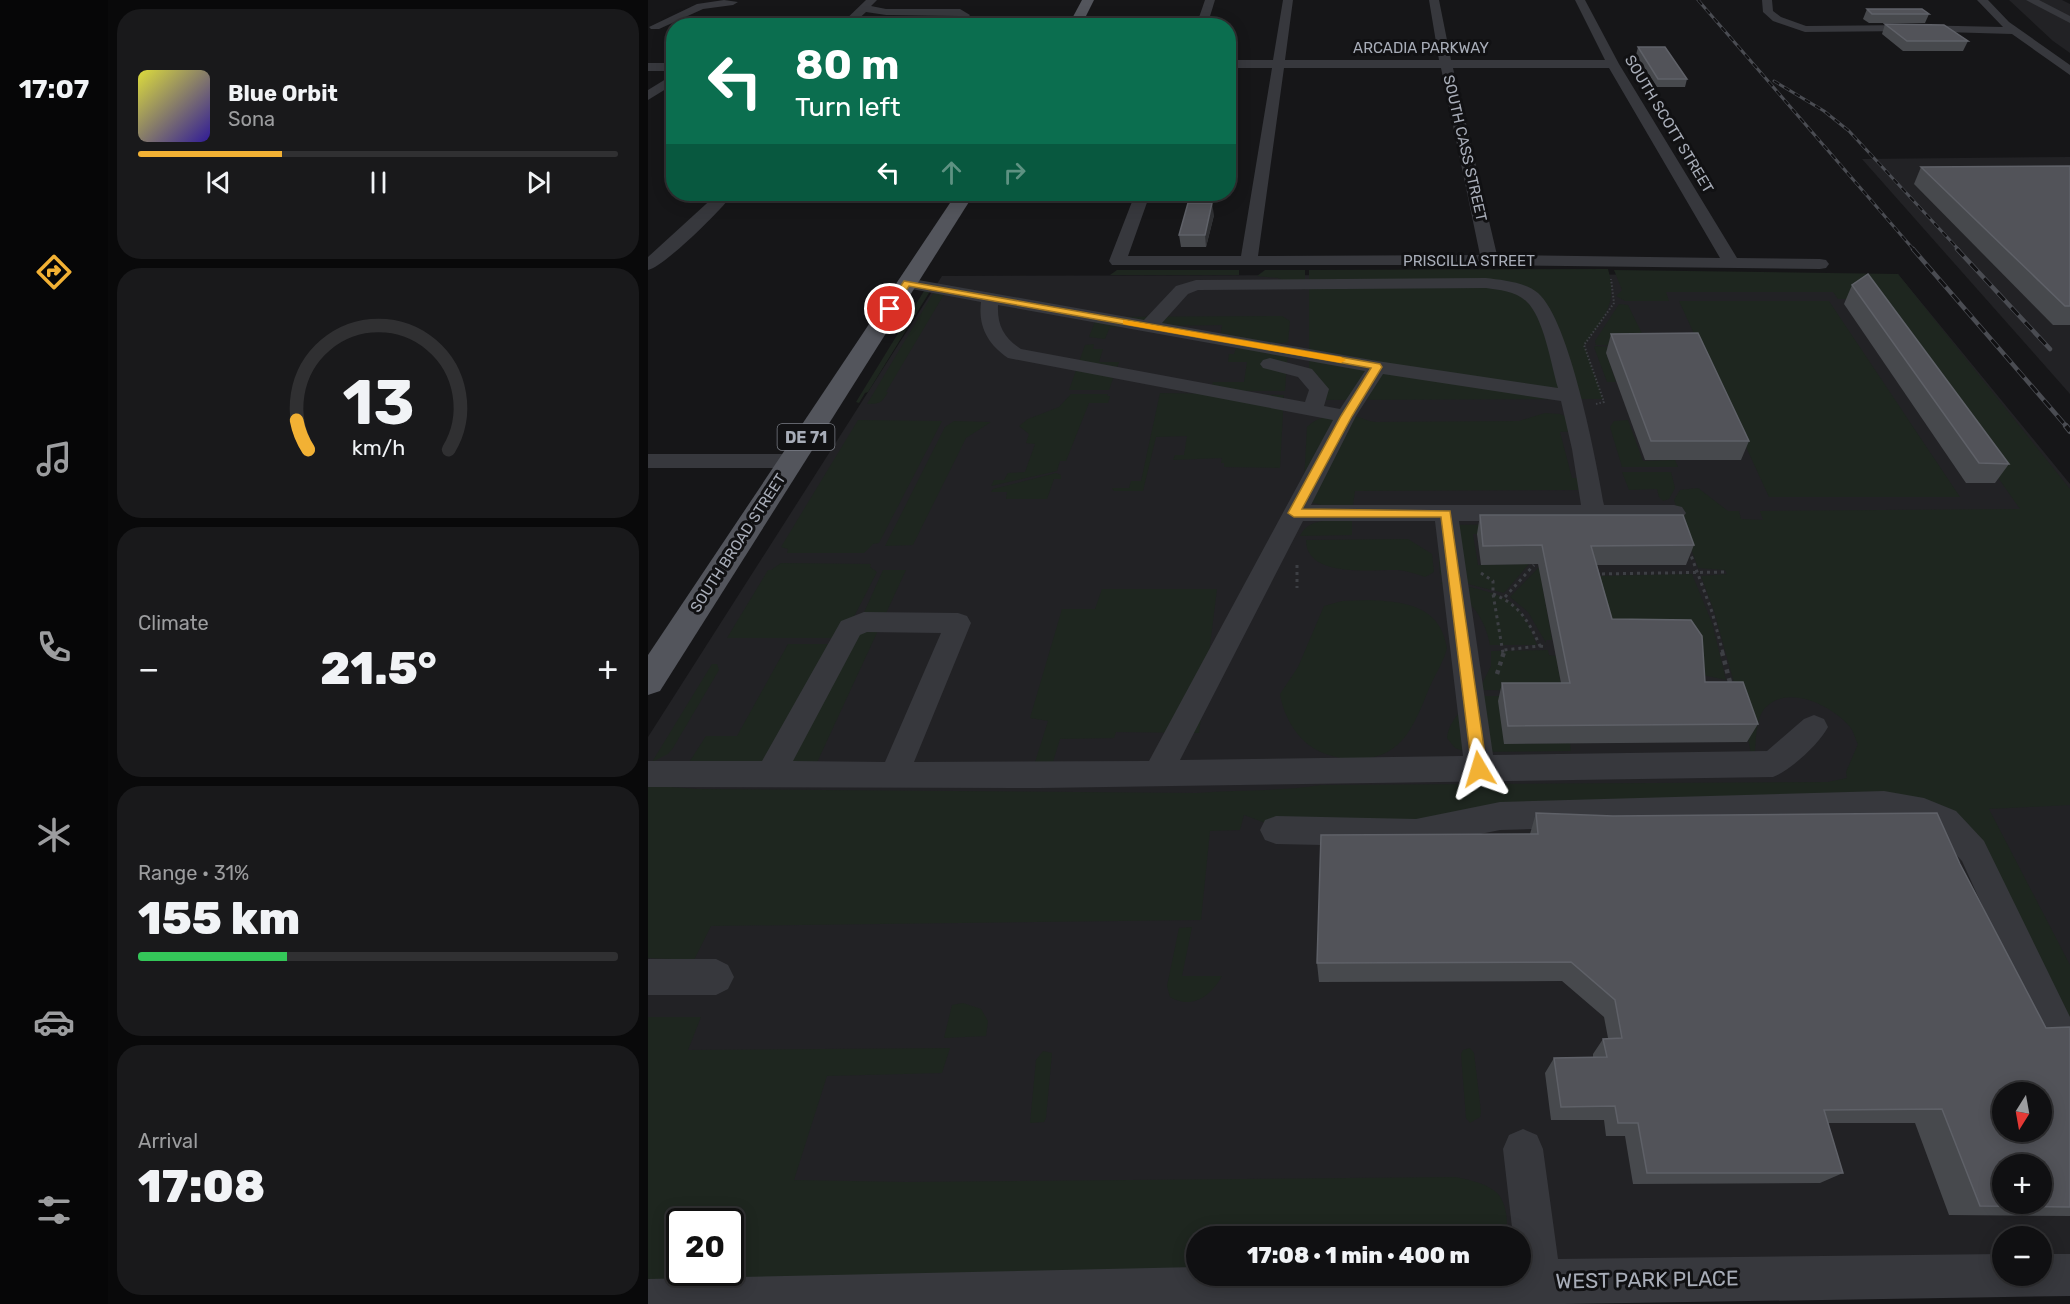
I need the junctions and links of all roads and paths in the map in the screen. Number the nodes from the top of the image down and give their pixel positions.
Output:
1 (872, 0) edge
2 (1088, 0) edge
3 (1210, 0) edge
4 (1288, 0) edge
5 (1434, 0) edge
6 (1580, 0) edge
7 (1767, 0) edge
8 (1982, 0) edge
9 (2031, 0) edge
10 (735, 1) edge
11 (862, 8) junction
12 (1881, 16) edge
13 (672, 18) edge
14 (709, 18) edge
15 (852, 18) edge
16 (962, 18) edge
17 (1078, 18) edge
18 (1204, 18) edge
19 (1955, 19) dead end
20 (2070, 20) edge
21 (666, 21) edge
22 (1896, 28) junction
23 (666, 29) edge
24 (1968, 29) junction
25 (2014, 31) junction
26 (1979, 40) dead end
27 (1236, 64) edge
28 (1278, 64) junction
29 (1446, 64) junction
30 (1613, 64) junction
31 (648, 67) edge
32 (666, 67) edge
33 (2066, 67) edge
34 (666, 84) edge
35 (648, 96) edge
36 (718, 201) edge
37 (960, 201) edge
38 (1139, 201) edge
39 (1490, 260) junction
40 (1249, 261) junction
41 (1606, 262) junction
42 (1732, 264) junction
43 (1820, 264) dead end
44 (648, 265) edge
45 (907, 283) junction
46 (989, 308) junction
47 (1149, 326) junction
48 (1377, 367) junction
49 (1572, 403) junction
50 (1313, 409) junction
51 (1346, 416) junction
52 (648, 461) edge
53 (790, 461) junction
54 (1294, 513) junction
55 (1446, 513) junction
56 (1674, 513) edge
57 (1594, 514) junction
58 (1687, 543) edge
59 (1683, 554) edge
60 (1690, 554) junction
61 (1534, 565) edge
62 (1477, 570) dead end
63 (1697, 572) junction
64 (1726, 572) dead end
65 (1594, 583) edge
66 (1493, 594) junction
67 (1504, 597) junction
68 (1540, 646) junction
69 (1547, 647) dead end
70 (1504, 650) junction
71 (1495, 678) dead end
72 (648, 682) edge
73 (1724, 684) edge
74 (1730, 684) junction
75 (1734, 694) edge
76 (1814, 727) dead end
77 (1479, 769) junction
78 (1158, 773) junction
79 (648, 774) edge
80 (894, 775) junction
81 (770, 776) junction
82 (1276, 830) dead end
83 (648, 977) edge
84 (716, 977) dead end
85 (2070, 1057) edge
86 (1523, 1149) dead end
87 (2070, 1275) edge
88 (1541, 1293) edge
89 (648, 1301) edge

1 - 11 street
2 - 17 main road
3 - 18 street
4 - 28 street
5 - 29 street, SOUTH CASS STREET
6 - 30 street, SOUTH SCOTT STREET
7 - 22 street
8 - 25 street
9 - 20 street
10 - 13 street
10 - 14 street
11 - 15 street
11 - 16 street
12 - 22 street
19 - 24 street
21 - 23 street
22 - 24 street
24 - 25 street
24 - 26 street
25 - 33 street
27 - 28 street, ARCADIA PARKWAY
28 - 29 street, ARCADIA PARKWAY
28 - 40 street
29 - 30 street, ARCADIA PARKWAY
29 - 39 street, SOUTH CASS STREET
30 - 42 street, SOUTH SCOTT STREET
31 - 32 street
34 - 35 street
36 - 44 street
37 - 45 main road, SOUTH BROAD STREET / DE 71
38 - 40 street, PRISCILLA STREET
39 - 40 street, PRISCILLA STREET
39 - 41 street, PRISCILLA STREET
41 - 42 street, PRISCILLA STREET
41 - 49 path
42 - 43 street, PRISCILLA STREET
45 - 46 street
45 - 53 main road, SOUTH BROAD STREET / DE 71
46 - 47 street
46 - 50 street
46 - 50 street
47 - 48 street
47 - 49 street
48 - 49 street
48 - 51 street
49 - 57 street
50 - 51 street
51 - 54 street
52 - 53 street
53 - 72 main road, SOUTH BROAD STREET / DE 71
54 - 55 street
54 - 78 street
55 - 57 street
55 - 77 street
56 - 57 street
58 - 60 path
59 - 60 path
60 - 63 path
61 - 67 path
62 - 66 path
63 - 64 path
63 - 65 path
63 - 74 path
66 - 67 path
66 - 70 path
67 - 68 path
68 - 69 path
68 - 70 path
70 - 71 path
73 - 74 path
74 - 75 path
76 - 77 street
77 - 78 street
78 - 80 street
79 - 81 street
80 - 81 street
80 - 81 street
82 - 85 street
83 - 84 street
86 - 88 street
87 - 88 street, WEST PARK PLACE
88 - 89 street, WEST PARK PLACE

